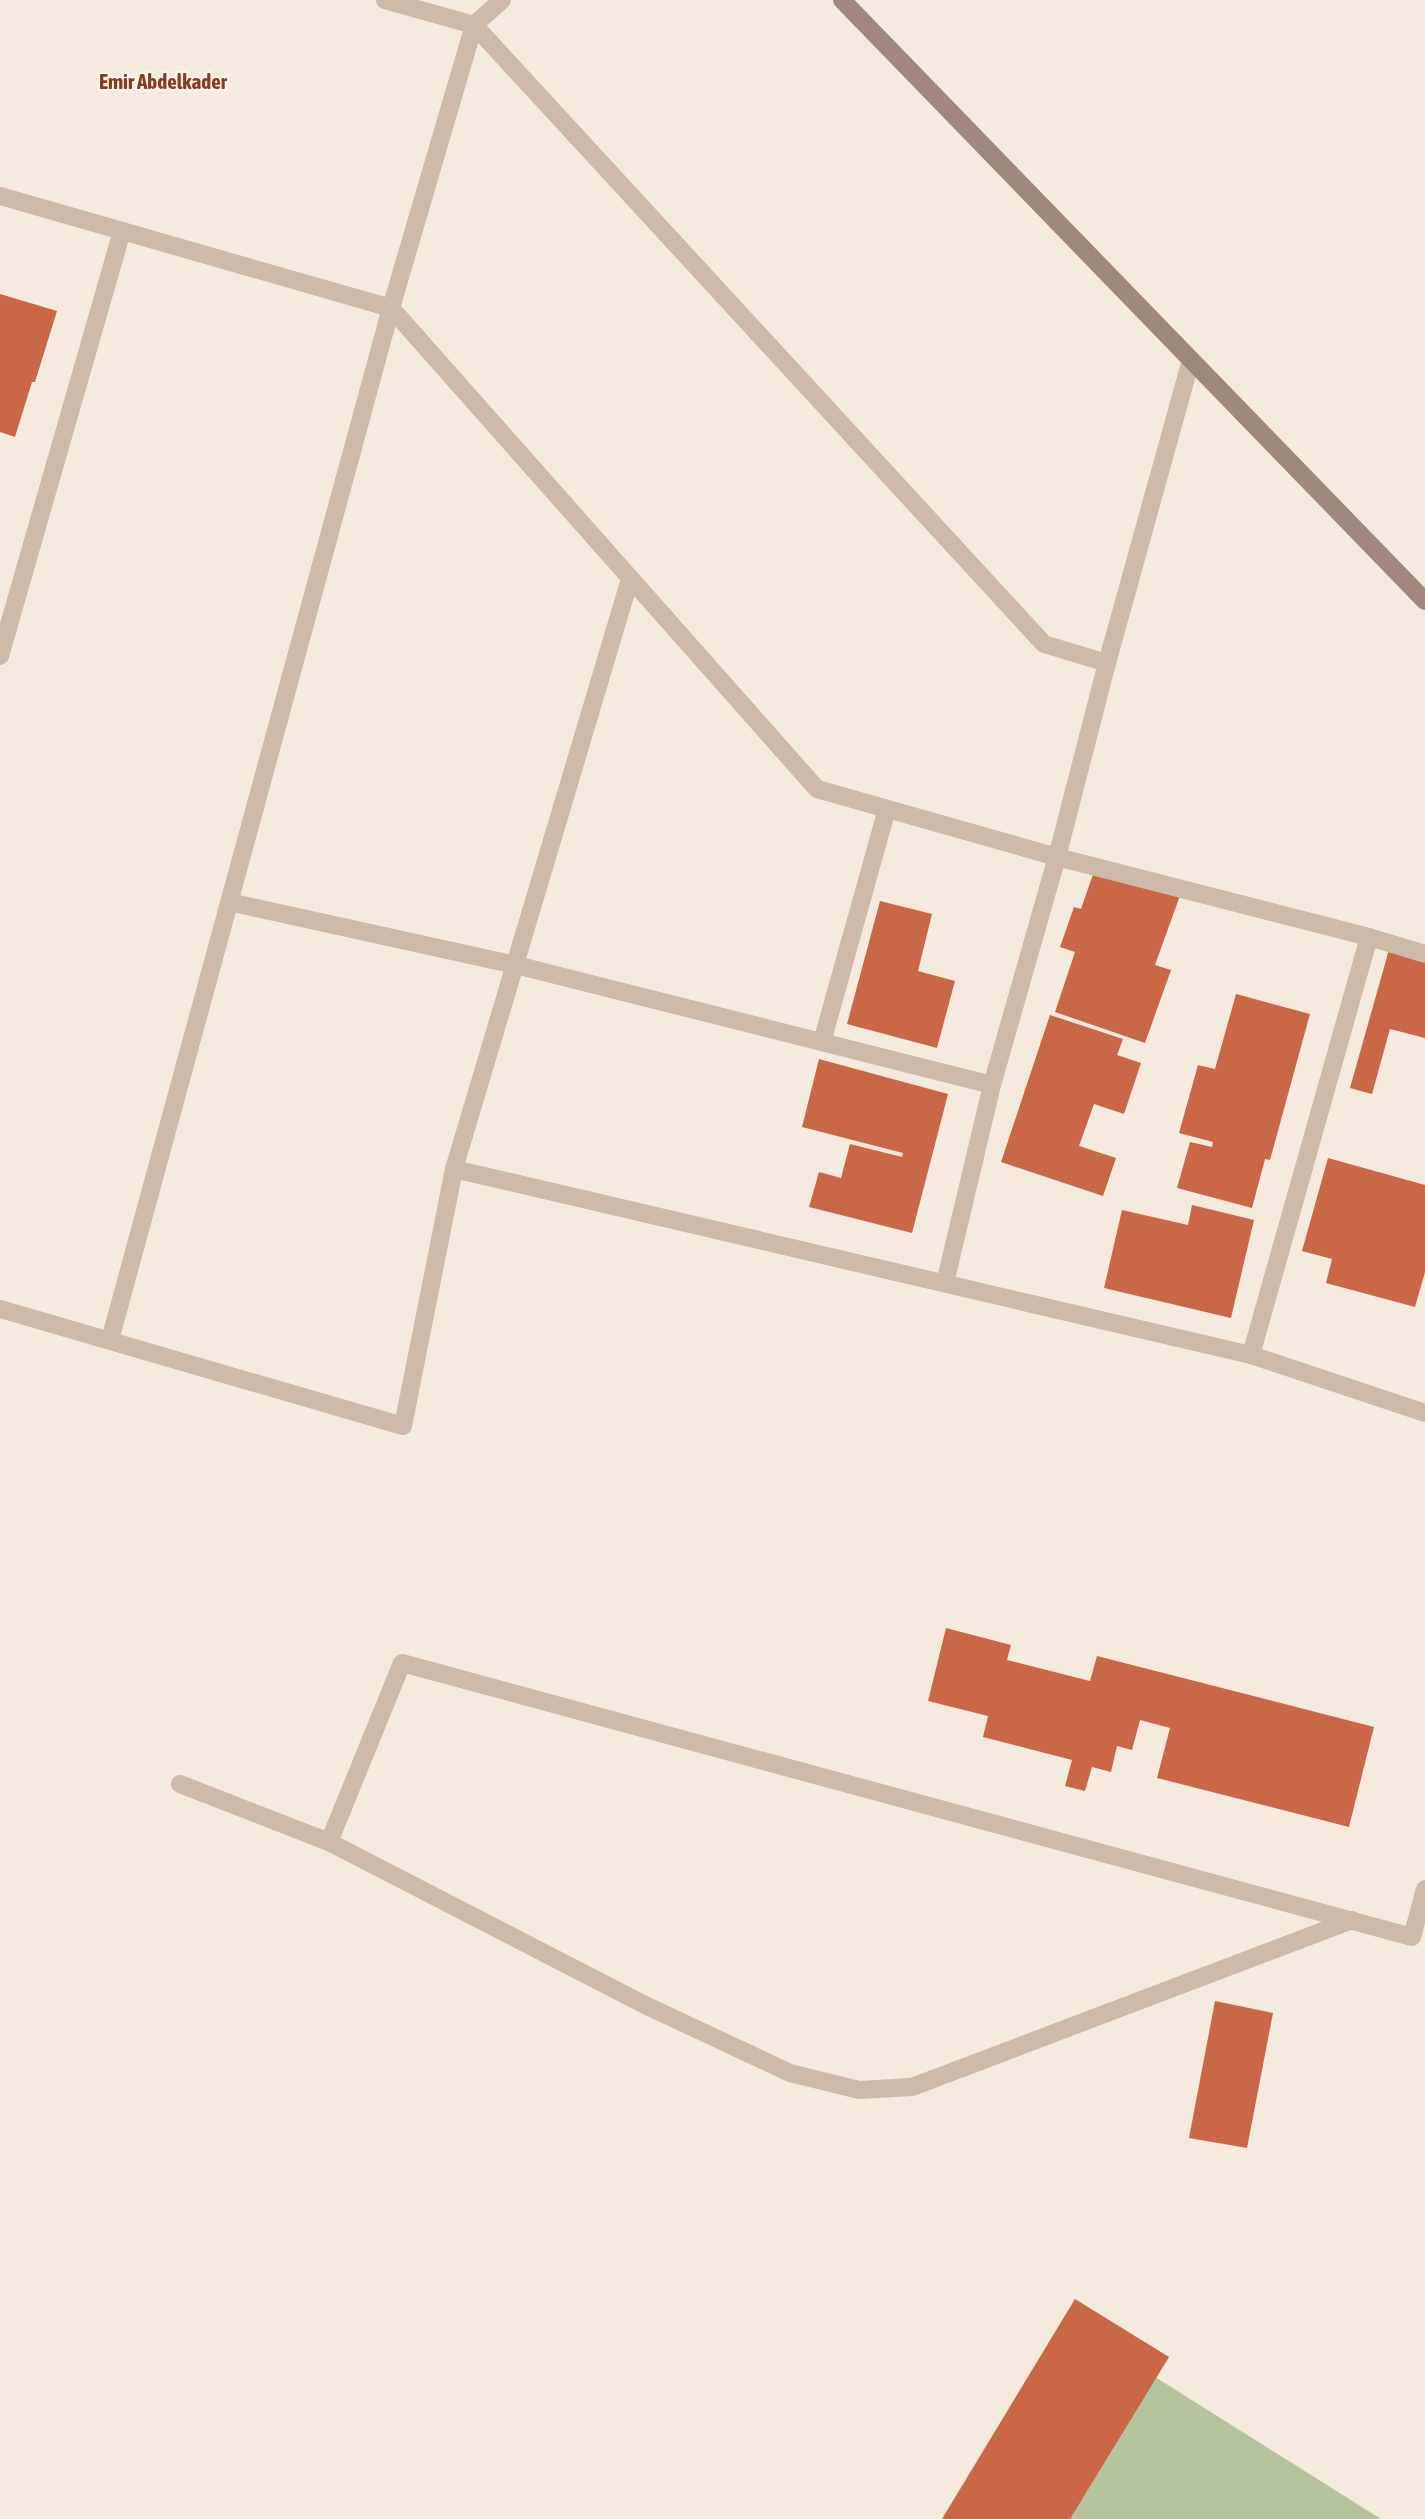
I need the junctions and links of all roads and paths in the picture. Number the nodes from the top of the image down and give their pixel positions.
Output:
1 (385, 0) edge
2 (502, 0) edge
3 (842, 0) edge
4 (474, 25) junction
5 (0, 196) edge
6 (122, 230) junction
7 (391, 308) junction
8 (1191, 360) junction
9 (630, 579) junction
10 (1425, 601) edge
11 (0, 656) edge
12 (1107, 663) junction
13 (887, 809) junction
14 (1057, 857) junction
15 (229, 902) junction
16 (1368, 937) junction
17 (1425, 954) edge
18 (516, 965) junction
19 (822, 1042) junction
20 (992, 1085) junction
21 (454, 1169) junction
22 (945, 1283) junction
23 (0, 1309) edge
24 (110, 1340) junction
25 (1251, 1355) junction
26 (1425, 1413) edge
27 (180, 1784) dead end
28 (329, 1842) junction
29 (1425, 1889) edge
30 (1352, 1920) junction

1 - 4 street
2 - 4 street
3 - 8 main road
4 - 7 street
4 - 12 street
5 - 6 street
6 - 7 street
6 - 11 street
7 - 9 street
7 - 15 street
8 - 10 main road
8 - 12 street
9 - 13 street
9 - 18 street
12 - 14 street
13 - 14 street
13 - 19 street
14 - 16 street
14 - 20 street
15 - 18 street
15 - 24 street
16 - 17 street
16 - 25 street
18 - 19 street
18 - 21 street
19 - 20 street
20 - 22 street
21 - 22 street
21 - 24 street
22 - 25 street
23 - 24 street
25 - 26 street
27 - 28 street
28 - 30 street
28 - 30 street
29 - 30 street

